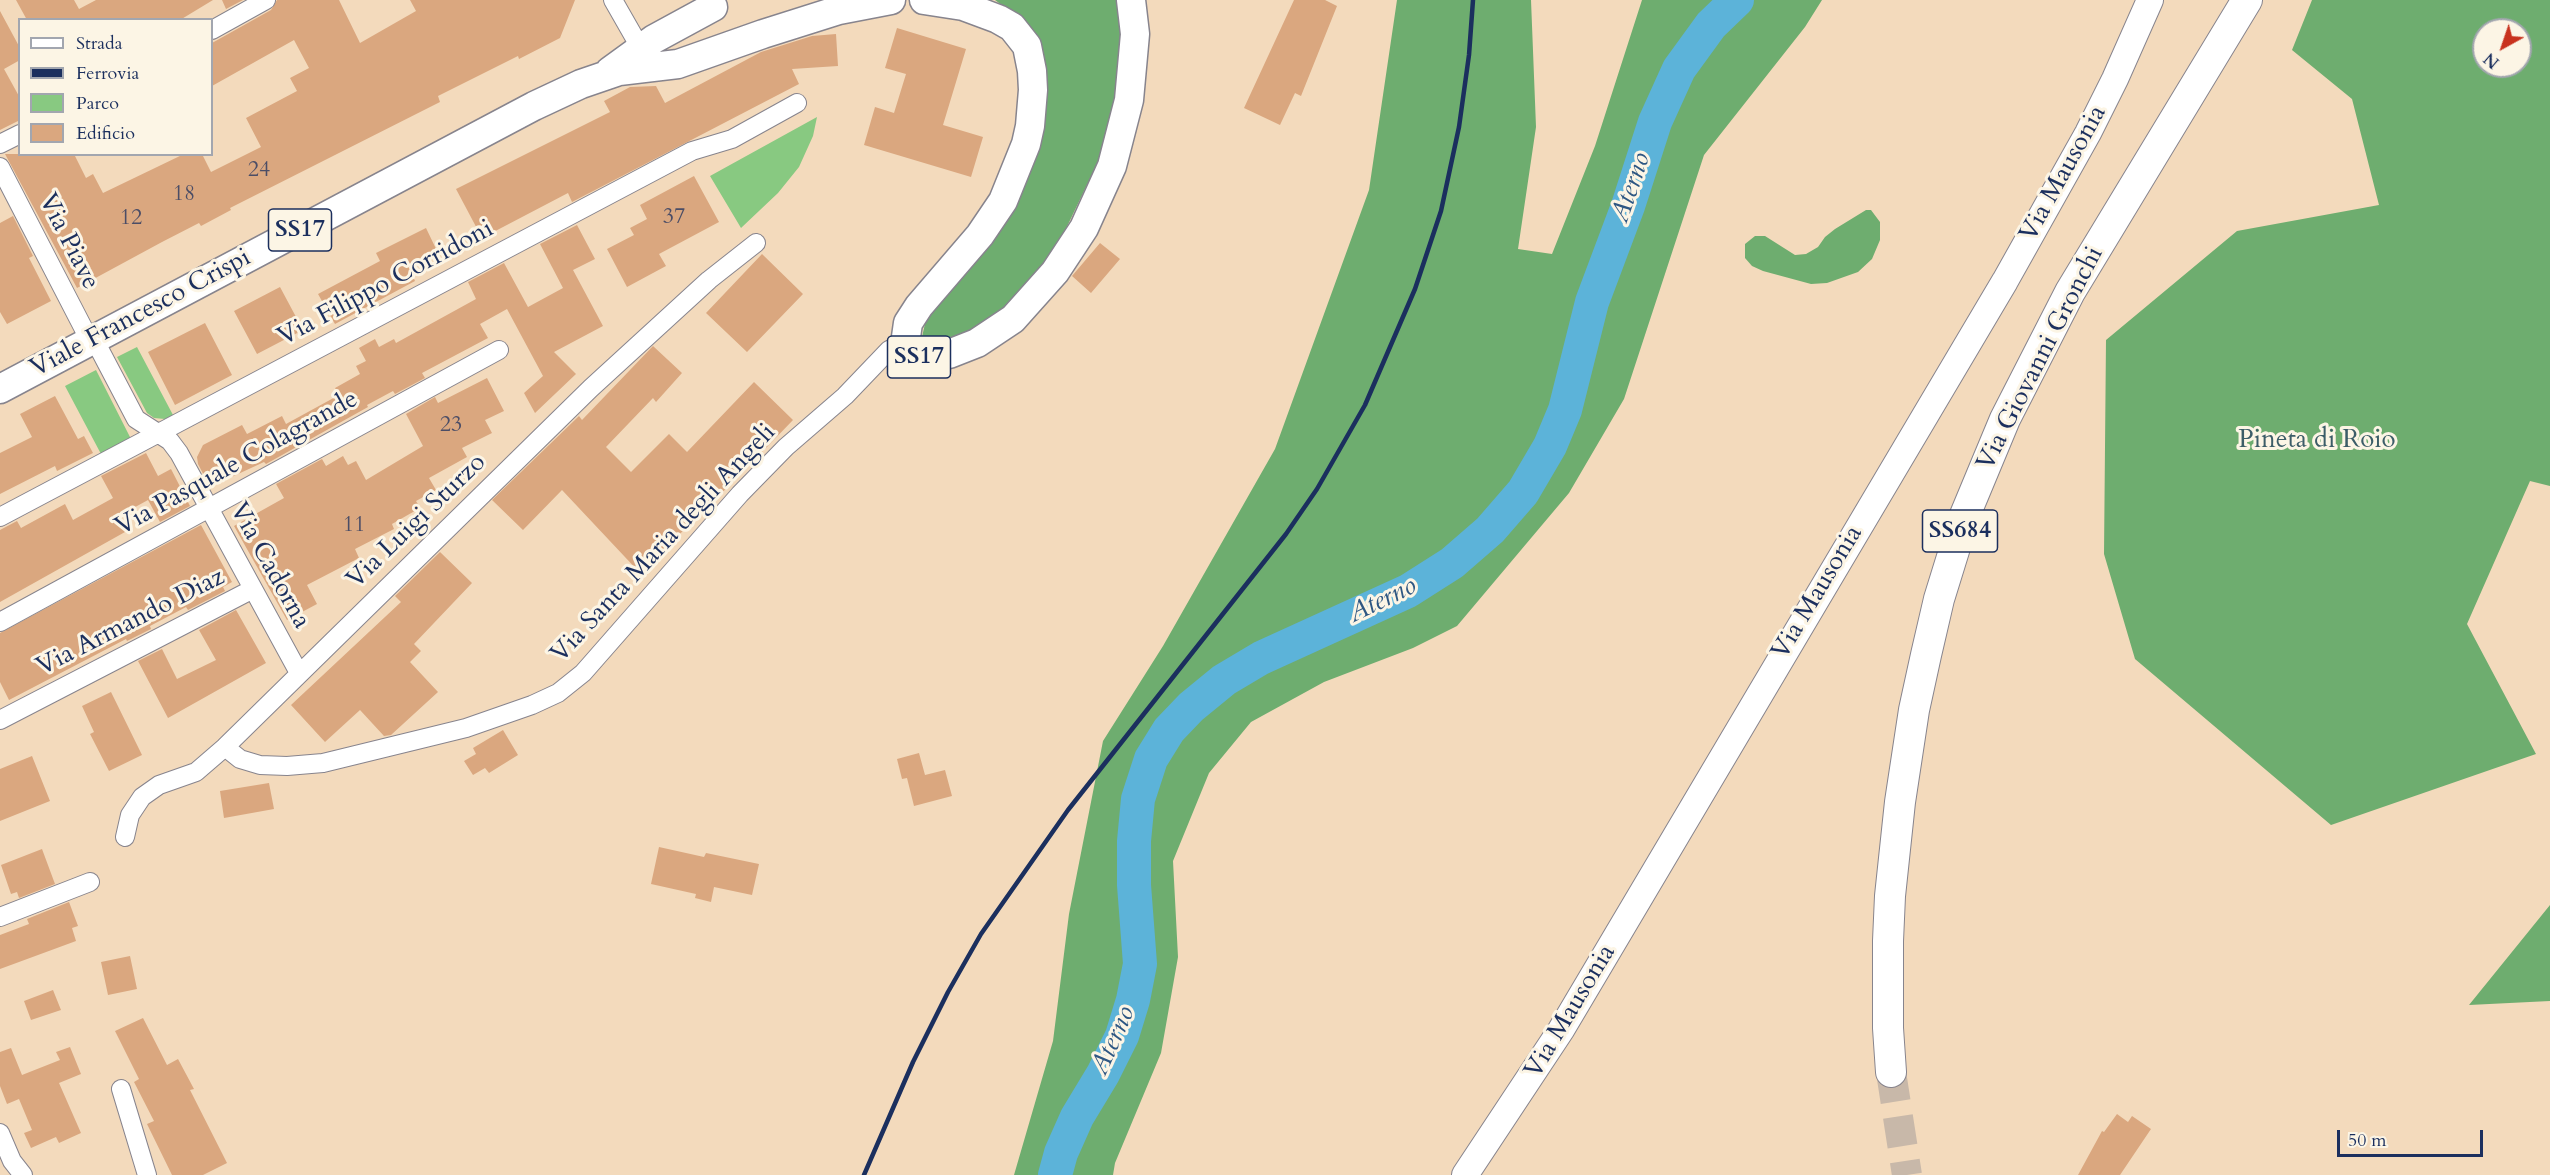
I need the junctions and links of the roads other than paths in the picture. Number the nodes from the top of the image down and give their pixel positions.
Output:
1 (267, 0) edge
2 (613, 0) edge
3 (891, 0) edge
4 (934, 0) edge
5 (1131, 0) edge
6 (2150, 0) edge
7 (2247, 0) edge
8 (724, 3) edge
9 (213, 29) edge
10 (646, 58) junction
11 (797, 103) dead end
12 (18, 135) edge
13 (0, 144) edge
14 (0, 167) edge
15 (756, 243) dead end
16 (92, 340) junction
17 (907, 341) junction
18 (499, 350) dead end
19 (0, 389) edge
20 (158, 434) junction
21 (209, 508) junction
22 (0, 517) edge
23 (253, 589) junction
24 (0, 622) edge
25 (299, 673) junction
26 (0, 720) edge
27 (225, 747) junction
28 (125, 837) dead end
29 (90, 882) dead end
30 (0, 917) edge
31 (1892, 1072) tunnel mouth
32 (121, 1089) dead end
33 (0, 1133) edge
34 (23, 1175) edge
35 (147, 1175) edge
36 (1466, 1175) edge

1 - 9 street
2 - 10 street
3 - 10 main road, SS17
4 - 17 main road, SS17
5 - 17 main road, SS17
6 - 36 main road, Via Mausonia
7 - 31 highway, Via Giovanni Gronchi / SS684
8 - 10 main road, SS17
10 - 16 main road, Viale Francesco Crispi / SS17
11 - 20 street, Via Filippo Corridoni
12 - 13 street
14 - 16 street, Via Piave
15 - 25 street, Via Luigi Sturzo
16 - 19 main road, Viale Francesco Crispi / SS17
16 - 20 street, Via Cadorna
17 - 27 street, Via Santa Maria degli Angeli
18 - 21 street, Via Pasquale Colagrande
20 - 21 street, Via Cadorna
20 - 22 street, Via Filippo Corridoni
21 - 23 street, Via Cadorna
21 - 24 street, Via Pasquale Colagrande
23 - 25 street, Via Cadorna
23 - 26 street, Via Armando Diaz
25 - 27 street, Via Luigi Sturzo
27 - 28 street, Via Luigi Sturzo
29 - 30 street
32 - 35 street
33 - 34 street

